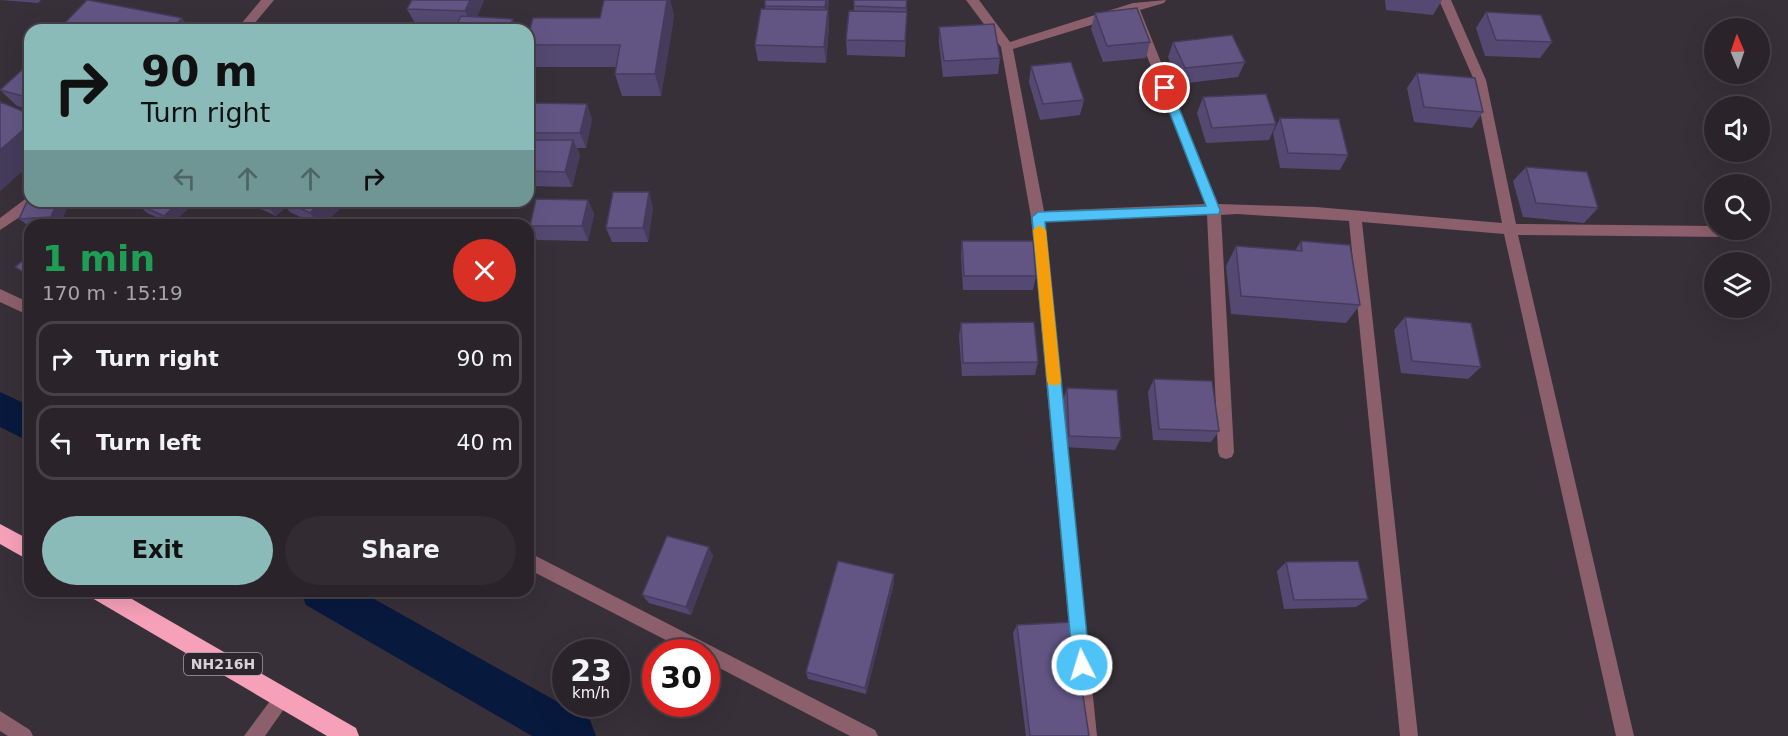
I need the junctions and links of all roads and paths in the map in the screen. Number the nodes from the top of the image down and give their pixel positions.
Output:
1 (268, 0) edge
2 (972, 0) edge
3 (1160, 0) edge
4 (1445, 0) edge
5 (1132, 7) junction
6 (247, 24) edge
7 (1007, 47) junction
8 (25, 207) edge
9 (1214, 210) junction
10 (1355, 216) junction
11 (1038, 217) junction
12 (0, 225) edge
13 (1510, 229) junction
14 (1704, 232) edge
15 (0, 296) edge
16 (24, 307) edge
17 (1226, 452) dead end
18 (0, 533) edge
19 (24, 547) edge
20 (534, 563) edge
21 (109, 597) edge
22 (282, 699) junction
23 (0, 720) edge
24 (24, 736) edge
25 (253, 736) edge
26 (348, 736) edge
27 (869, 736) edge
28 (1088, 736) edge
29 (1409, 736) edge
30 (1625, 736) edge

1 - 6 street
2 - 7 street
3 - 5 street
4 - 13 street
5 - 7 street
5 - 9 street
7 - 11 street
8 - 12 street
9 - 10 street
9 - 11 street
9 - 17 street
10 - 13 street
10 - 29 street
11 - 28 street
13 - 14 street
13 - 30 street
15 - 16 street
18 - 19 highway
20 - 27 street
21 - 22 highway, NH216H
22 - 25 street
22 - 26 highway, NH216H
23 - 24 street

